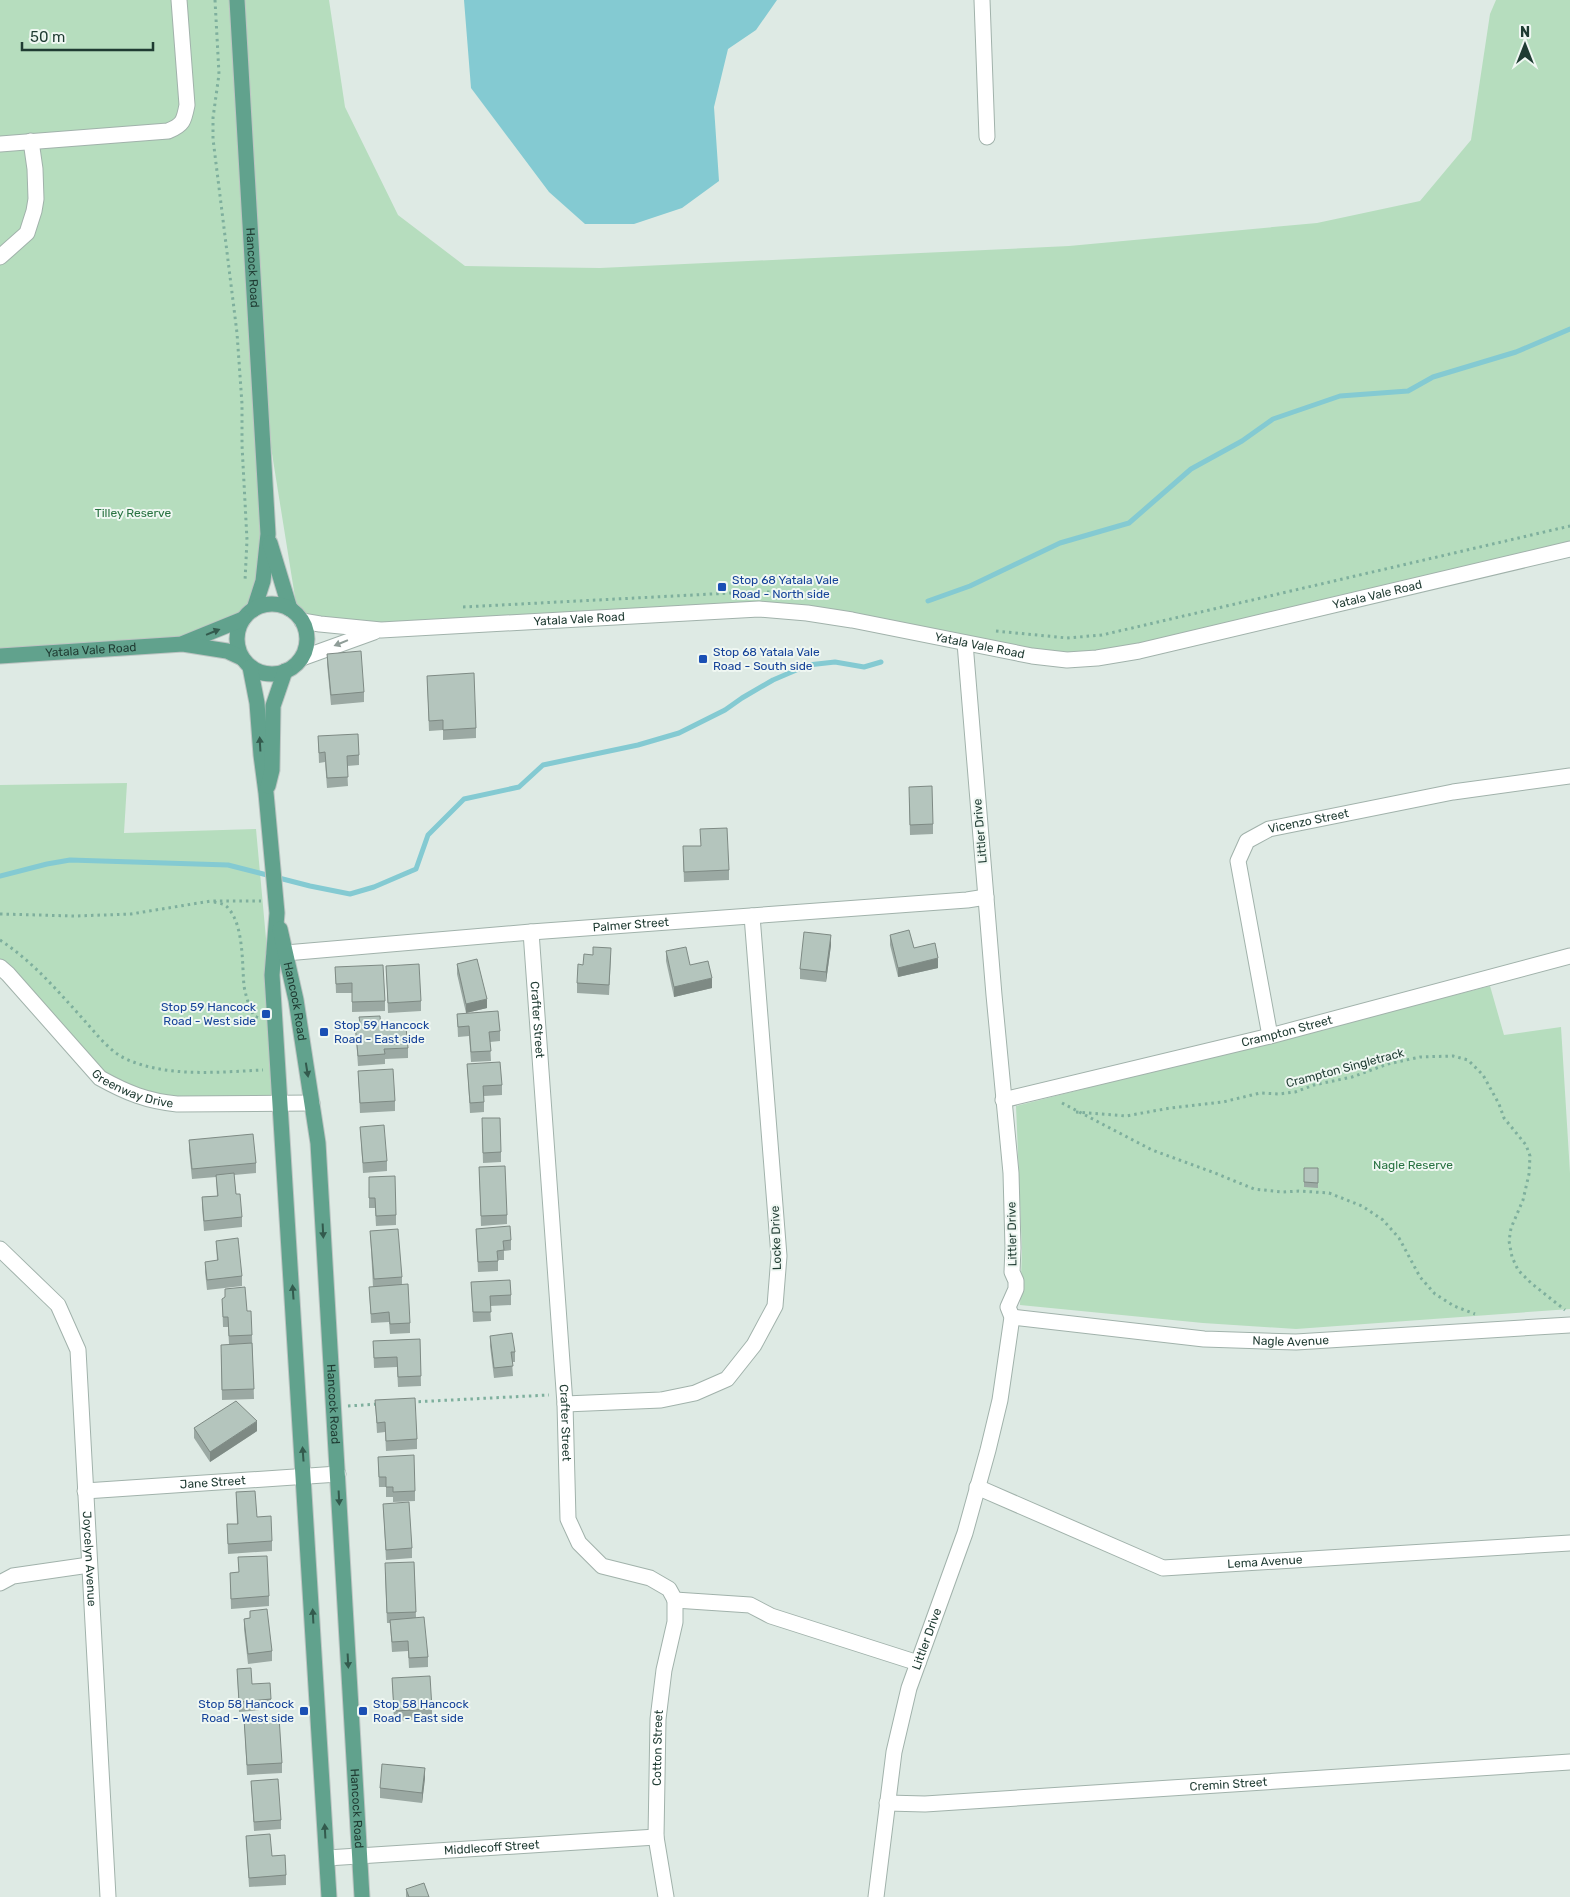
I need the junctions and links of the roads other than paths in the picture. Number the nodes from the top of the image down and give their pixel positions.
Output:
1 (179, 0) edge
2 (237, 0) edge
3 (982, 0) edge
4 (987, 137) dead end
5 (31, 140) junction
6 (0, 144) edge
7 (0, 257) edge
8 (268, 534) junction
9 (1570, 549) edge
10 (290, 609) junction
11 (249, 614) junction
12 (302, 621) junction
13 (381, 630) junction
14 (965, 643) junction
15 (183, 644) junction
16 (0, 656) edge
17 (302, 658) junction
18 (246, 663) junction
19 (285, 672) junction
20 (1570, 776) edge
21 (266, 792) junction
22 (986, 897) junction
23 (752, 916) junction
24 (531, 932) junction
25 (280, 954) junction
26 (1570, 956) edge
27 (0, 967) edge
28 (1270, 1036) junction
29 (1003, 1100) junction
30 (312, 1102) junction
31 (281, 1103) junction
32 (0, 1249) edge
33 (1012, 1317) junction
34 (1570, 1325) edge
35 (564, 1399) junction
36 (338, 1474) junction
37 (304, 1477) junction
38 (977, 1488) junction
39 (85, 1491) junction
40 (1570, 1543) edge
41 (89, 1565) junction
42 (0, 1584) edge
43 (675, 1600) junction
44 (918, 1663) junction
45 (1570, 1762) edge
46 (887, 1803) junction
47 (656, 1837) junction
48 (359, 1856) junction
49 (327, 1858) junction
50 (108, 1897) edge
51 (329, 1897) edge
52 (362, 1897) edge
53 (666, 1897) edge
54 (876, 1897) edge

1 - 5 street
2 - 8 main road, Hancock Road
3 - 4 street
5 - 6 street
5 - 7 street
8 - 10 main road, Hancock Road
8 - 11 main road, Hancock Road
9 - 14 street, Yatala Vale Road
10 - 11 main road
10 - 12 main road
15 -> 11 main road, Yatala Vale Road
11 - 18 main road
12 - 13 street, Yatala Vale Road
12 - 17 main road
13 - 14 street, Yatala Vale Road
13 -> 17 street, Yatala Vale Road
14 - 22 street, Littler Drive
15 - 16 main road, Yatala Vale Road
15 - 18 main road, Yatala Vale Road
17 - 19 main road
18 - 19 main road
21 -> 18 main road, Hancock Road
19 - 21 main road, Hancock Road
20 - 28 street, Vicenzo Street
21 - 25 main road, Hancock Road
22 - 23 street, Palmer Street
22 - 29 street, Littler Drive
23 - 24 street, Palmer Street
23 - 35 street, Locke Drive
24 - 25 street, Palmer Street
24 - 35 street, Crafter Street
25 -> 30 main road, Hancock Road
25 - 31 main road, Hancock Road
26 - 28 street, Crampton Street
27 - 31 street, Greenway Drive
28 - 29 street, Crampton Street
29 - 33 street, Littler Drive
30 - 31 street, Greenway Drive
30 -> 36 main road, Hancock Road
37 -> 31 main road, Hancock Road
32 - 39 street, Joycelyn Avenue
33 - 34 street, Nagle Avenue
33 - 38 street, Littler Drive
35 - 43 street, Crafter Street
36 - 37 street, Jane Street
36 -> 48 main road, Hancock Road
37 - 39 street, Jane Street
49 -> 37 main road, Hancock Road
38 - 40 street, Lema Avenue
38 - 44 street, Littler Drive
39 - 41 street, Joycelyn Avenue
41 - 42 street
41 - 50 street, Joycelyn Avenue
43 - 44 street
43 - 47 street, Cotton Street
44 - 46 street, Littler Drive
45 - 46 street, Cremin Street
46 - 54 street, Littler Drive
47 - 48 street, Middlecoff Street
47 - 53 street, Cotton Street
48 - 49 street, Middlecoff Street
48 - 52 main road, Hancock Road
49 - 51 main road, Hancock Road

